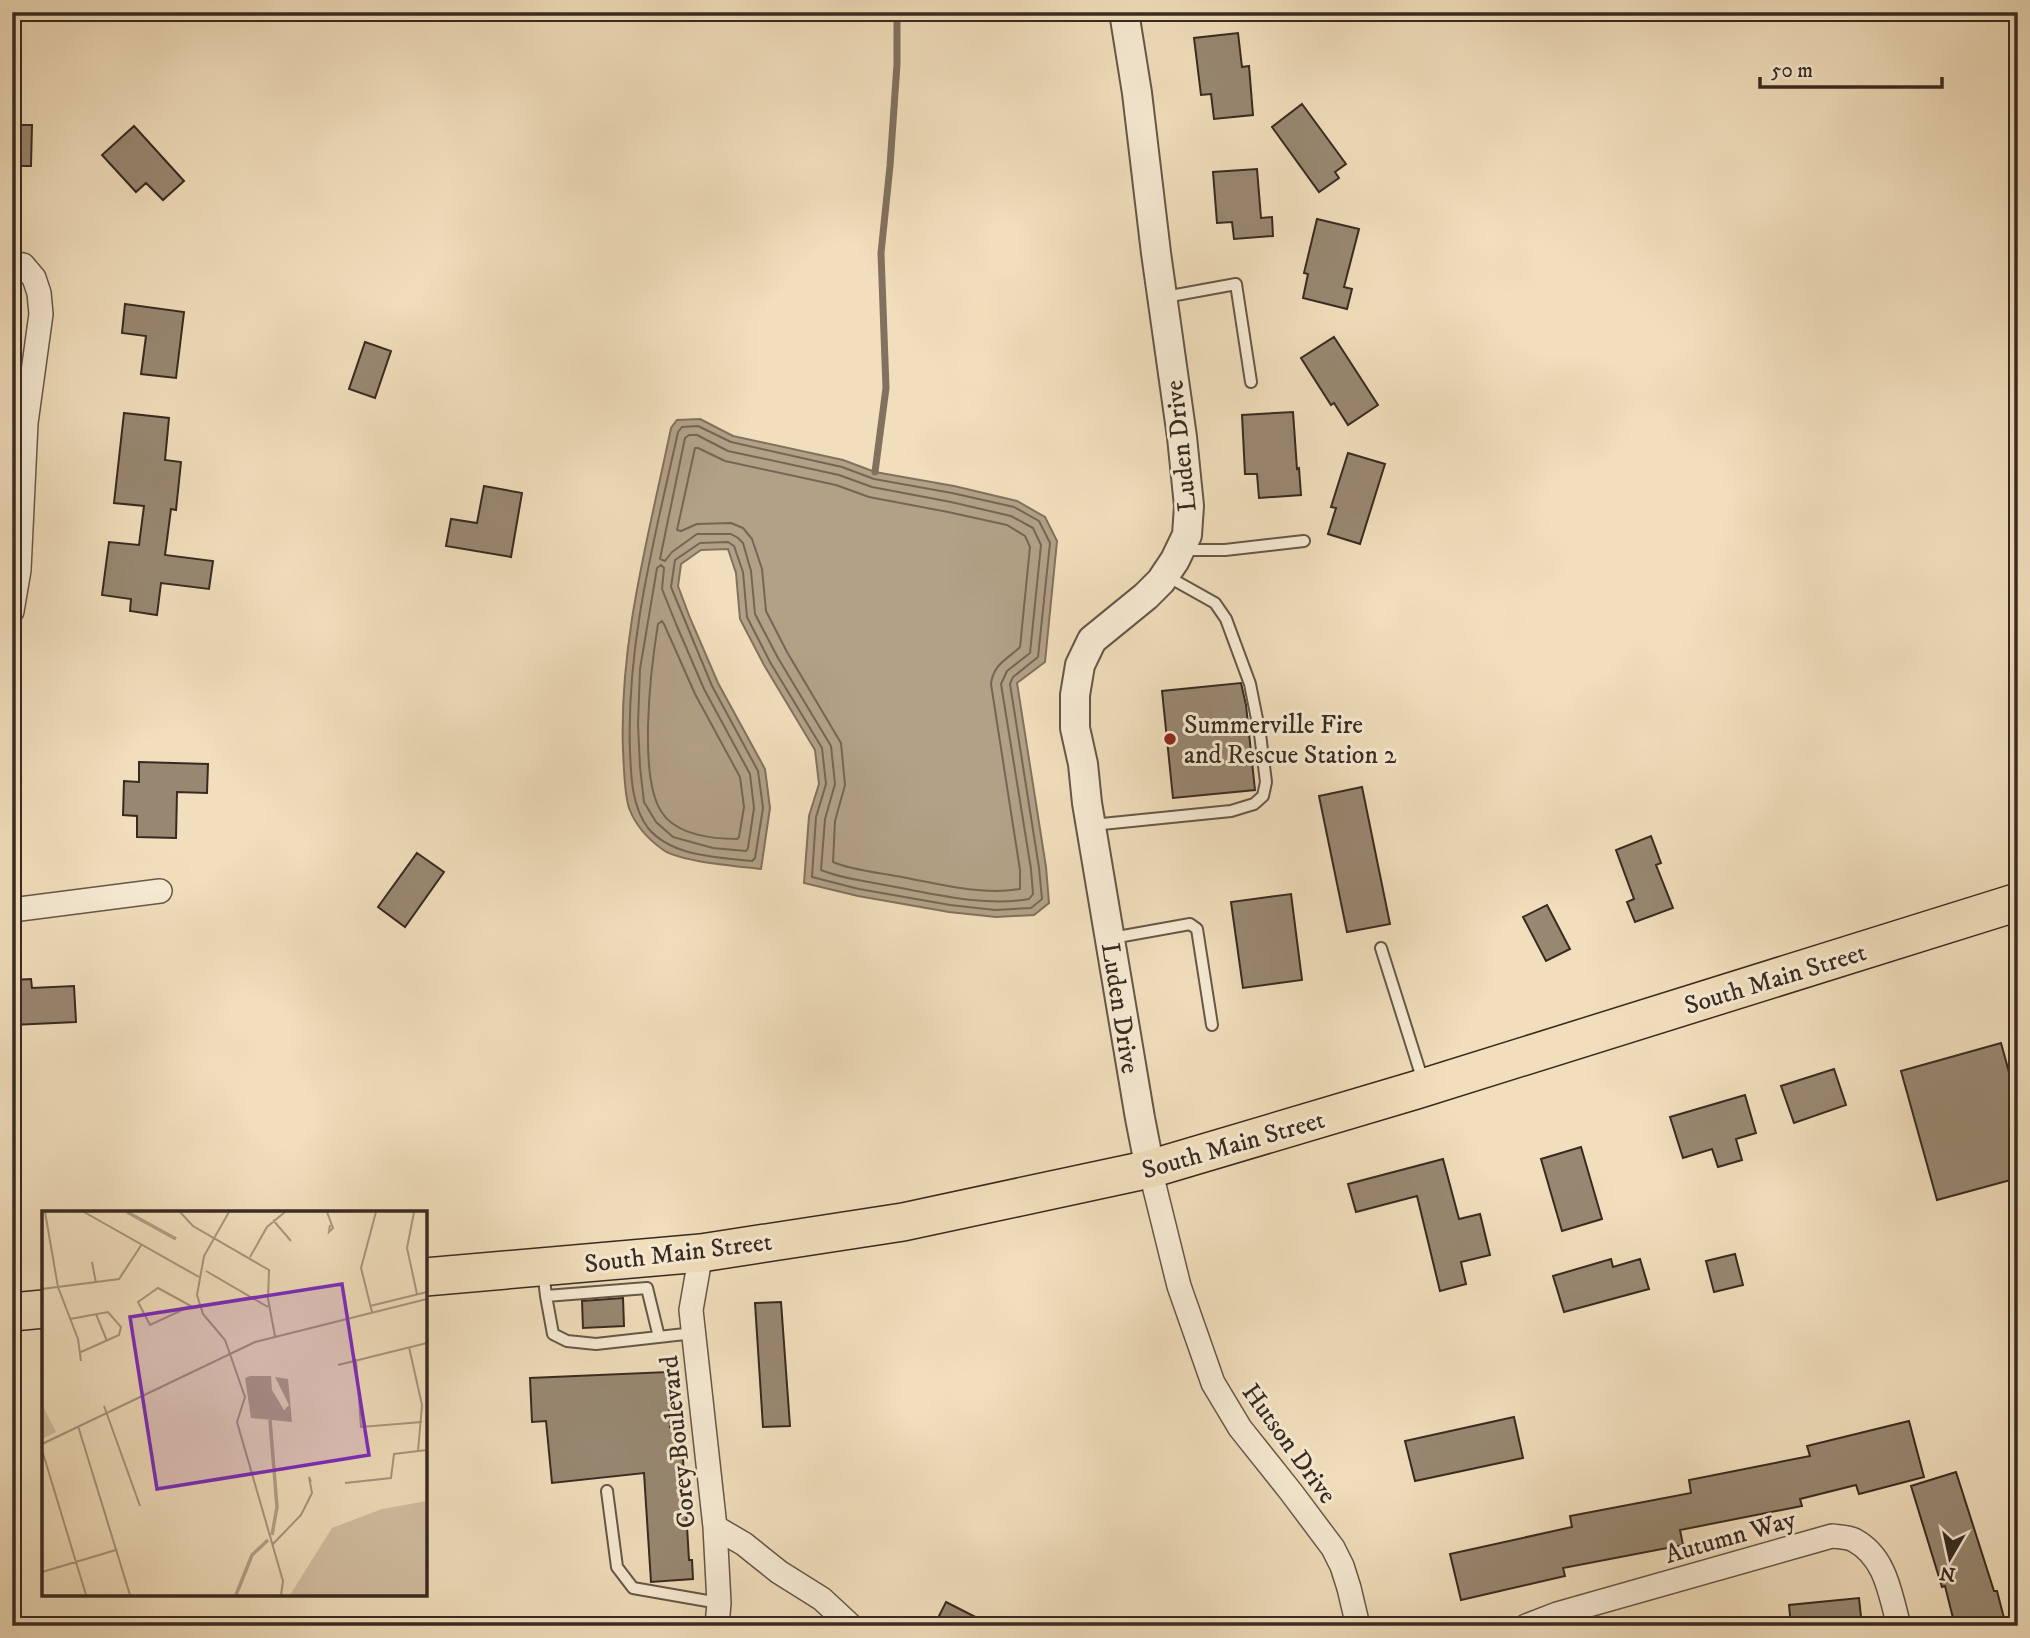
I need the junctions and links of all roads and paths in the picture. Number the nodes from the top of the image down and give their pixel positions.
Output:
1 (1124, 12) edge
2 (12, 263) edge
3 (1162, 298) junction
4 (1251, 382) dead end
5 (1304, 541) dead end
6 (1180, 550) junction
7 (1166, 575) junction
8 (12, 611) edge
9 (1091, 825) junction
10 (160, 891) dead end
11 (2018, 902) edge
12 (12, 910) edge
13 (1110, 939) junction
14 (1381, 948) dead end
15 (1212, 1025) dead end
16 (1425, 1087) junction
17 (1150, 1170) junction
18 (701, 1253) junction
19 (645, 1273) junction
20 (427, 1277) edge
21 (544, 1281) junction
22 (42, 1309) edge
23 (12, 1312) edge
24 (694, 1333) junction
25 (659, 1337) junction
26 (607, 1491) dead end
27 (715, 1527) junction
28 (719, 1603) junction
29 (717, 1626) edge
30 (850, 1626) edge
31 (1358, 1626) edge
32 (1526, 1626) edge
33 (1899, 1626) edge

1 - 3 street, Luden Drive
2 - 8 street
3 - 4 lane
3 - 6 street, Luden Drive
5 - 6 lane
6 - 7 street, Luden Drive
7 - 9 street, Luden Drive
7 - 9 lane
9 - 13 street, Luden Drive
10 - 12 street
11 - 16 main road, South Main Street
13 - 15 lane
13 - 17 street, Luden Drive
14 - 16 lane
16 - 17 main road, South Main Street
17 - 18 main road, South Main Street
17 - 31 street, Hutson Drive
18 - 19 main road, South Main Street
18 - 24 street, Corey Boulevard
19 - 21 main road, South Main Street
19 - 25 lane
20 - 21 main road, South Main Street
21 - 25 lane
22 - 23 main road
24 - 25 lane
24 - 27 street, Corey Boulevard
26 - 28 lane
27 - 28 street, Corey Boulevard
27 - 30 street
28 - 29 street, Corey Boulevard
32 - 33 street, Autumn Way

